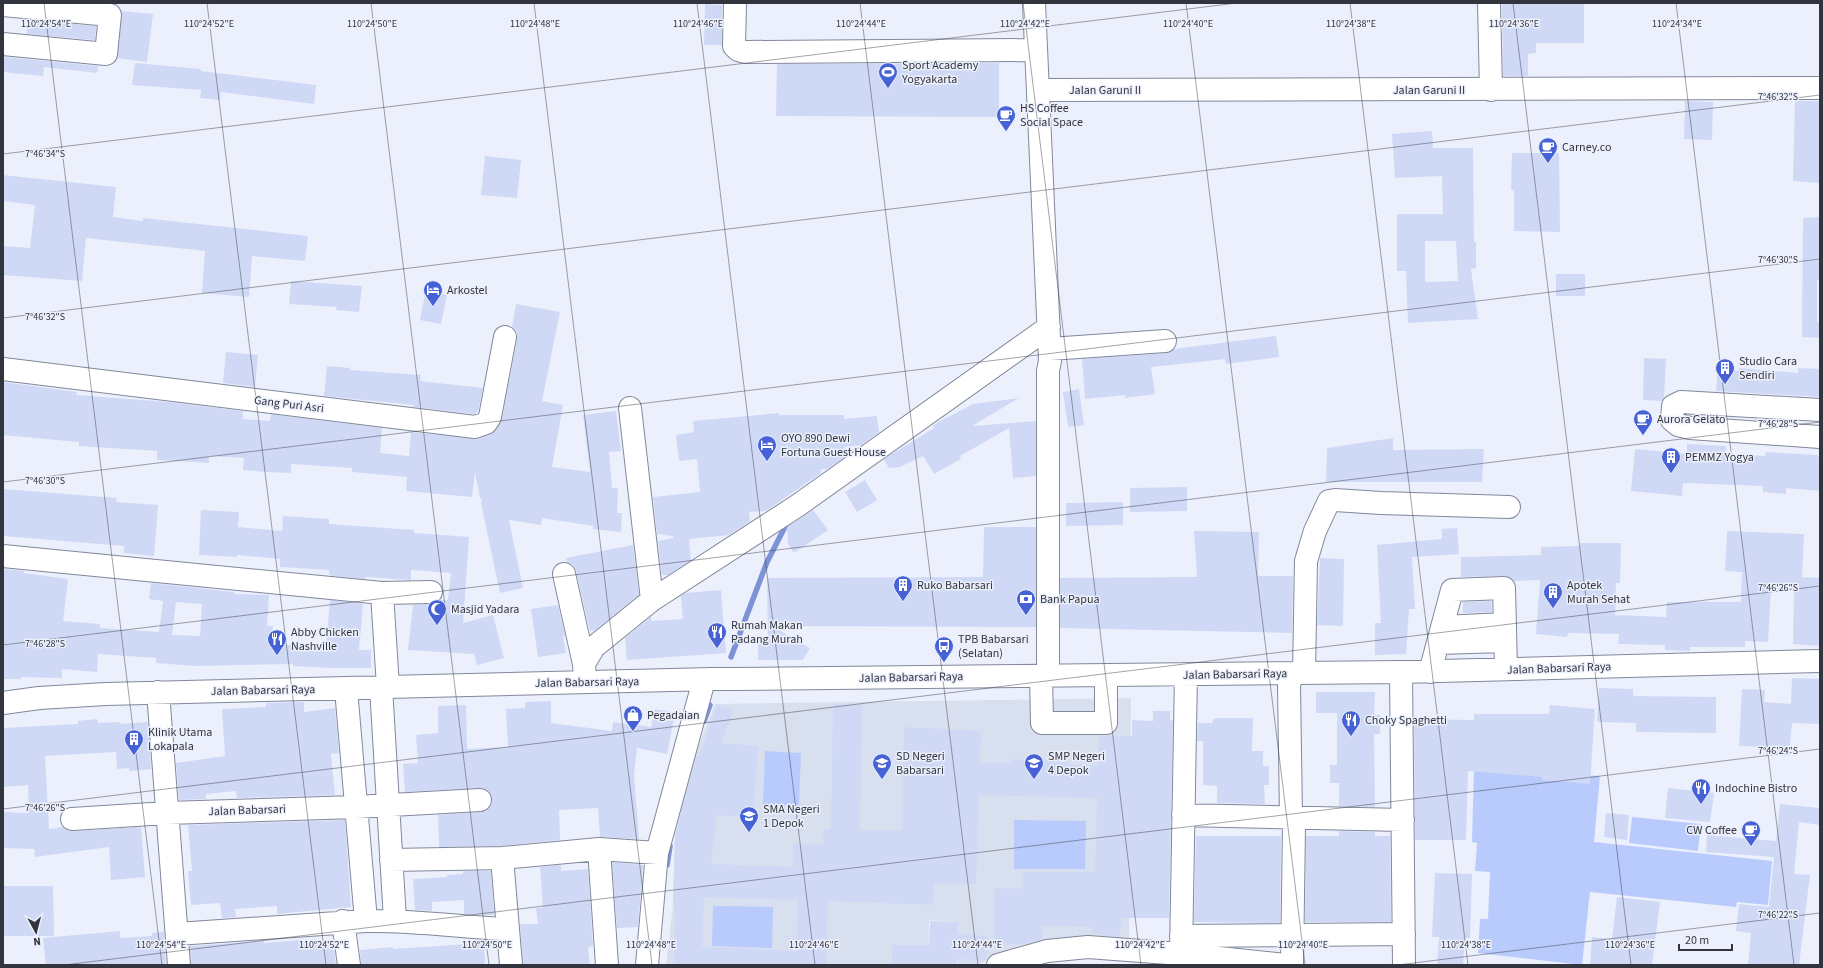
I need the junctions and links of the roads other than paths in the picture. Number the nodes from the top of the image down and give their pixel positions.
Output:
1 (735, 3) edge
2 (1034, 3) edge
3 (1489, 3) edge
4 (3, 5) edge
5 (3, 44) edge
6 (1035, 50) junction
7 (1820, 88) edge
8 (1038, 90) junction
9 (1491, 90) junction
10 (1049, 327) junction
11 (505, 337) dead end
12 (1165, 341) dead end
13 (1050, 349) junction
14 (3, 369) edge
15 (630, 408) dead end
16 (1820, 410) edge
17 (1820, 437) edge
18 (1509, 507) dead end
19 (3, 556) edge
20 (564, 574) dead end
21 (431, 592) dead end
22 (382, 593) junction
23 (652, 600) junction
24 (1505, 624) junction
25 (1442, 627) junction
26 (1820, 661) edge
27 (1506, 669) junction
28 (1401, 672) junction
29 (1430, 672) junction
30 (585, 673) junction
31 (1299, 673) junction
32 (1186, 674) junction
33 (1106, 675) junction
34 (1044, 676) junction
35 (716, 680) junction
36 (384, 687) junction
37 (346, 689) junction
38 (158, 692) junction
39 (3, 703) edge
40 (480, 800) dead end
41 (388, 805) junction
42 (356, 807) junction
43 (167, 813) junction
44 (1183, 815) junction
45 (72, 819) dead end
46 (1295, 820) junction
47 (1403, 820) junction
48 (599, 849) junction
49 (657, 853) junction
50 (502, 858) junction
51 (392, 860) junction
52 (395, 920) junction
53 (343, 921) junction
54 (366, 921) junction
55 (508, 929) junction
56 (177, 934) junction
57 (1404, 934) junction
58 (1293, 935) junction
59 (1181, 945) junction
60 (179, 965) edge
61 (349, 965) edge
62 (511, 965) edge
63 (608, 965) edge
64 (647, 965) edge
65 (998, 965) edge
66 (1286, 965) edge
67 (1292, 965) edge
68 (1404, 965) edge

1 - 6 street
2 - 6 street
3 - 9 street
4 - 5 street
6 - 8 street
7 - 9 street, Jalan Garuni II
8 - 9 street, Jalan Garuni II
8 - 10 street
10 - 13 street
10 - 23 street
11 - 14 street, Gang Puri Asri
12 - 13 street
13 - 34 street
15 - 23 street
16 - 17 street
18 - 31 street
19 - 22 street
20 - 30 street
21 - 22 street
22 - 36 street
23 - 30 street
24 - 25 street
24 - 25 street
24 - 27 street
25 - 29 street
26 - 27 street, Jalan Babarsari Raya
27 - 29 street, Jalan Babarsari Raya
28 - 29 street, Jalan Babarsari Raya
28 - 31 street, Jalan Babarsari Raya
28 - 47 street
30 - 35 street, Jalan Babarsari Raya
30 - 36 street, Jalan Babarsari Raya
31 - 32 street, Jalan Babarsari Raya
31 - 46 street
32 - 33 street, Jalan Babarsari Raya
32 - 44 street
33 - 34 street, Jalan Babarsari Raya
33 - 34 street
34 - 35 street, Jalan Babarsari Raya
35 - 49 street
36 - 37 street, Jalan Babarsari Raya
36 - 41 street
37 - 38 street, Jalan Babarsari Raya
37 - 42 street
38 - 39 street, Jalan Babarsari Raya
38 - 43 street
40 - 41 street, Jalan Babarsari
41 - 42 street, Jalan Babarsari
41 - 51 street
42 - 43 street, Jalan Babarsari
42 - 54 street
43 - 45 street, Jalan Babarsari
43 - 56 street
44 - 46 street
44 - 59 street
46 - 47 street
46 - 58 street
47 - 57 street
48 - 49 street
48 - 50 street
48 - 63 street
49 - 64 street
50 - 51 street
50 - 55 street
51 - 52 street
52 - 54 street
52 - 55 street
53 - 54 street
53 - 56 street
53 - 61 street
55 - 62 street
56 - 60 street
57 - 58 street
57 - 68 street
58 - 59 street
58 - 67 street
59 - 65 street
59 - 66 street

